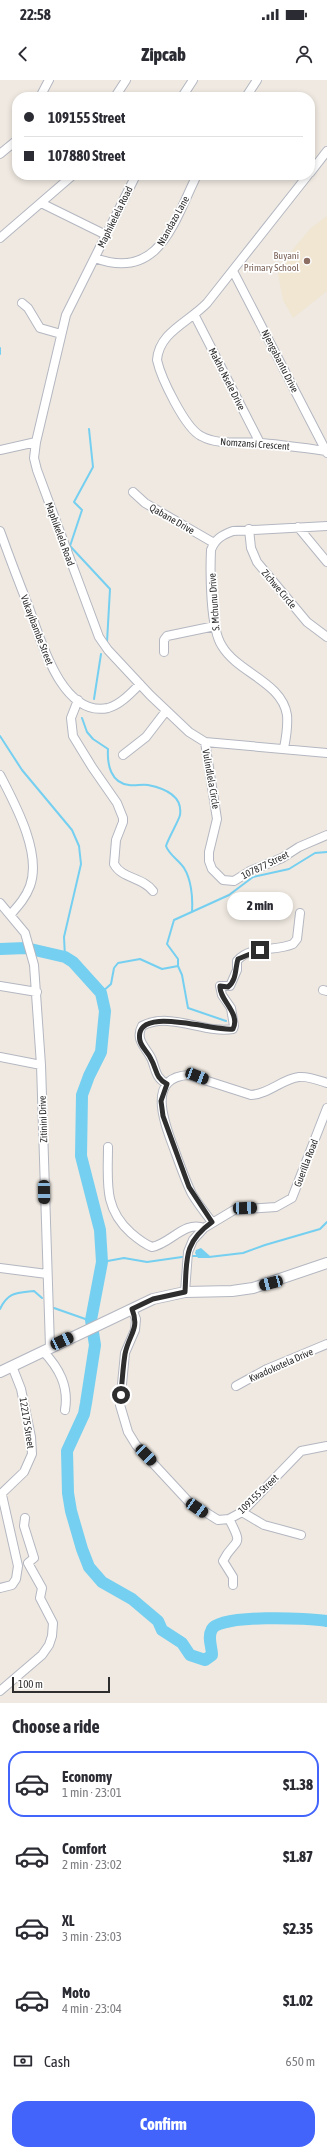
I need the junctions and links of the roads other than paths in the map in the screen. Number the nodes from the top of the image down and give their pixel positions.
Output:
1 (49, 80) edge
2 (126, 80) edge
3 (193, 80) edge
4 (257, 80) edge
5 (43, 92) edge
6 (119, 92) edge
7 (185, 92) edge
8 (249, 92) edge
9 (12, 144) edge
10 (327, 151) edge
11 (0, 154) edge
12 (315, 166) edge
13 (67, 180) edge
14 (134, 180) edge
15 (194, 180) edge
16 (304, 180) edge
17 (41, 203) junction
18 (106, 235) junction
19 (0, 238) edge
20 (95, 258) junction
21 (233, 271) junction
22 (22, 303) dead end
23 (195, 316) junction
24 (61, 334) junction
25 (36, 442) junction
26 (260, 443) junction
27 (0, 450) edge
28 (327, 452) edge
29 (133, 492) dead end
30 (327, 526) edge
31 (298, 527) junction
32 (249, 530) junction
33 (0, 531) edge
34 (214, 543) junction
35 (327, 562) edge
36 (214, 626) junction
37 (327, 637) edge
38 (164, 652) dead end
39 (140, 684) junction
40 (78, 700) junction
41 (166, 711) junction
42 (205, 742) junction
43 (284, 748) junction
44 (327, 753) edge
45 (123, 756) dead end
46 (0, 774) edge
47 (327, 835) edge
48 (209, 862) joint
49 (153, 891) dead end
50 (0, 903) edge
51 (300, 913) dead end
52 (11, 914) junction
53 (0, 986) edge
54 (37, 992) junction
55 (0, 1057) edge
56 (41, 1065) junction
57 (327, 1083) edge
58 (167, 1084) junction
59 (327, 1108) edge
60 (108, 1147) dead end
61 (212, 1222) junction
62 (204, 1228) junction
63 (327, 1263) edge
64 (0, 1268) edge
65 (47, 1274) junction
66 (185, 1292) junction
67 (132, 1309) junction
68 (327, 1344) edge
69 (46, 1349) junction
70 (12, 1366) junction
71 (0, 1372) edge
72 (236, 1386) dead end
73 (65, 1410) dead end
74 (327, 1446) edge
75 (1, 1495) edge
76 (242, 1512) junction
77 (25, 1518) dead end
78 (229, 1519) junction
79 (301, 1535) dead end
80 (233, 1585) dead end
81 (0, 1588) edge
82 (0, 1691) edge

1 - 5 street
2 - 6 street
3 - 7 street
4 - 8 street
9 - 11 street
10 - 12 street, Nomzansi Crescent
13 - 17 street
14 - 18 street, Maphikelela Road
15 - 20 street, Ntandazo Lane
16 - 21 street, Nomzansi Crescent
17 - 18 street
17 - 19 street
18 - 20 street, Maphikelela Road
20 - 24 street, Maphikelela Road
21 - 23 street, Nomzansi Crescent
21 - 28 street, Njengabantu Drive
22 - 24 street
23 - 26 street, Makho Nsele Drive
23 - 26 street, Nomzansi Crescent
24 - 25 street, Maphikelela Road
25 - 27 street
25 - 39 street, Maphikelela Road
26 - 28 street, Nomzansi Crescent
29 - 34 street, Qabane Drive
30 - 31 street
31 - 32 street
31 - 35 street
32 - 34 street
32 - 37 street, Zichwe Circle
33 - 40 street, Vukayibambe Street
34 - 36 street, S. Mchunu Drive
36 - 38 street
36 - 43 street, S. Mchunu Drive
39 - 40 street, Vukayibambe Street
39 - 41 street, Maphikelela Road
40 - 49 street
41 - 42 street, Maphikelela Road
41 - 45 street
42 - 43 street, Maphikelela Road
42 - 48 street, Vulindlela Circle
43 - 44 street, Maphikelela Road
46 - 52 street
47 - 48 street, 107877 Street
50 - 52 street, Zitinini Drive
51 - 58 street
52 - 54 street, Zitinini Drive
53 - 54 street
54 - 56 street, Zitinini Drive
55 - 56 street
56 - 65 street, Zitinini Drive
57 - 58 street
58 - 61 street
59 - 61 street, Guerilla Road
60 - 62 street
61 - 62 street, Guerilla Road
62 - 66 street, Guerilla Road
63 - 66 street
64 - 65 street
65 - 69 street, Zitinini Drive
66 - 67 street
67 - 69 street
67 - 78 street, 109155 Street
68 - 72 street, Kwadokotela Drive
69 - 70 street
69 - 73 street
70 - 71 street
70 - 75 street, 122175 Street
74 - 76 street, 109155 Street
75 - 81 street, 122175 Street
76 - 78 street, 109155 Street
76 - 79 street
77 - 82 street
78 - 80 street

